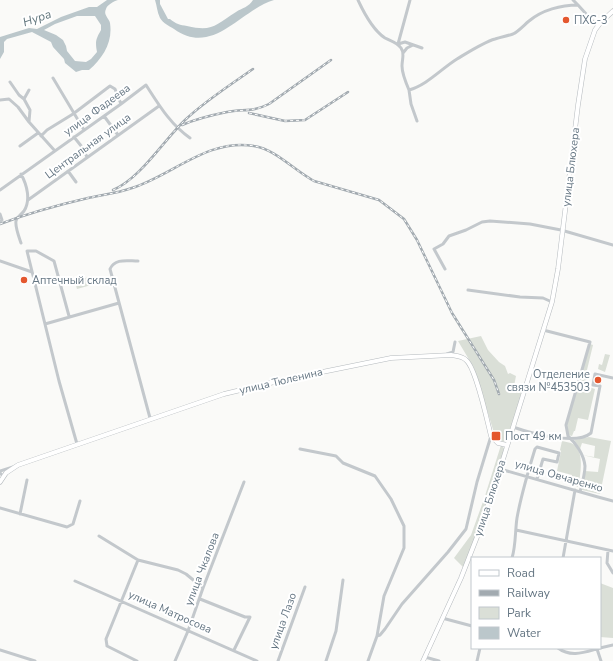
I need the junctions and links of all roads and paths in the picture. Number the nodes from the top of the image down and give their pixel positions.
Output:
1 (358, 0) edge
2 (410, 0) edge
3 (573, 0) edge
4 (578, 5) junction
5 (613, 11) edge
6 (597, 26) junction
7 (398, 44) junction
8 (413, 45) junction
9 (422, 48) dead end
10 (404, 53) junction
11 (53, 78) dead end
12 (10, 82) dead end
13 (29, 90) dead end
14 (409, 90) junction
15 (24, 98) junction
16 (0, 100) edge
17 (121, 104) junction
18 (159, 106) junction
19 (73, 114) junction
20 (104, 116) junction
21 (29, 122) junction
22 (417, 122) dead end
23 (84, 130) junction
24 (38, 133) junction
25 (118, 135) junction
26 (41, 136) junction
27 (74, 137) junction
28 (190, 138) dead end
29 (20, 146) dead end
30 (55, 151) junction
31 (87, 158) junction
32 (68, 171) junction
33 (21, 174) junction
34 (76, 182) dead end
35 (0, 190) edge
36 (28, 200) junction
37 (0, 214) edge
38 (0, 222) edge
39 (563, 230) junction
40 (21, 243) dead end
41 (613, 245) edge
42 (0, 261) edge
43 (138, 261) dead end
44 (445, 269) dead end
45 (32, 272) junction
46 (468, 290) dead end
47 (552, 302) junction
48 (119, 303) junction
49 (69, 316) junction
50 (45, 324) junction
51 (543, 330) junction
52 (455, 342) dead end
53 (444, 356) junction
54 (613, 378) edge
55 (150, 418) junction
56 (513, 427) junction
57 (491, 436) junction
58 (572, 439) junction
59 (77, 444) junction
60 (508, 444) junction
61 (300, 449) dead end
62 (500, 469) junction
63 (1, 474) edge
64 (527, 477) junction
65 (537, 479) junction
66 (27, 480) dead end
67 (0, 482) edge
68 (244, 482) dead end
69 (575, 490) junction
70 (580, 492) junction
71 (80, 501) dead end
72 (613, 501) edge
73 (0, 508) edge
74 (20, 514) junction
75 (516, 530) junction
76 (99, 536) dead end
77 (565, 540) junction
78 (608, 550) junction
79 (613, 551) edge
80 (512, 557) edge
81 (563, 557) edge
82 (138, 560) junction
83 (613, 573) edge
84 (343, 580) dead end
85 (75, 581) dead end
86 (305, 587) dead end
87 (202, 588) junction
88 (200, 599) junction
89 (122, 600) junction
90 (442, 618) junction
91 (471, 626) edge
92 (188, 631) junction
93 (377, 636) junction
94 (613, 645) edge
95 (601, 648) edge
96 (480, 649) edge
97 (559, 649) edge
98 (596, 649) edge
99 (599, 649) edge
100 (0, 650) edge
101 (234, 650) junction
102 (424, 659) edge
103 (254, 660) edge
104 (35, 661) edge
105 (137, 661) edge
106 (175, 661) edge
107 (278, 661) edge
108 (326, 661) edge
109 (368, 661) edge
110 (440, 661) edge
111 (477, 661) edge
112 (601, 661) edge

1 - 7 street
2 - 7 street
3 - 4 street
4 - 6 street
4 - 14 street
5 - 6 main road, улица Блюхера
6 - 39 main road, улица Блюхера
7 - 8 street
7 - 10 street
8 - 9 street
8 - 10 street
10 - 14 street
11 - 19 street
12 - 15 street
13 - 15 street
14 - 22 street
15 - 21 street
16 - 21 street
17 - 18 street, улица Фадеева
17 - 19 street
17 - 20 street, улица Фадеева
18 - 25 street, Центральная улица
18 - 28 street, улица Фадеева
19 - 23 street
19 - 26 street
20 - 23 street, улица Фадеева
20 - 25 street
21 - 24 street
23 - 27 street, улица Фадеева
24 - 26 street
24 - 29 street
25 - 31 street, Центральная улица
26 - 30 street
27 - 30 street, улица Фадеева
27 - 31 street
30 - 33 street, улица Фадеева
31 - 32 street, Центральная улица
32 - 34 street
32 - 36 street, Центральная улица
33 - 35 street, улица Фадеева
33 - 36 street
36 - 40 street
37 - 38 street
39 - 41 street
39 - 44 street
39 - 47 main road, улица Блюхера
42 - 45 street
43 - 48 street
45 - 49 street
45 - 50 street
46 - 47 street
47 - 51 main road, улица Блюхера
48 - 49 street
48 - 55 street
49 - 50 street
50 - 59 street
51 - 56 main road, улица Блюхера
51 - 58 street
52 - 53 street
53 - 55 main road, улица Тюленина
53 - 57 main road, улица Тюленина
54 - 58 street
55 - 59 main road, улица Тюленина
56 - 58 street
56 - 60 main road, улица Блюхера
57 - 60 main road
57 - 93 street
58 - 70 street
59 - 63 main road, улица Тюленина
60 - 62 main road, улица Блюхера
61 - 93 street
62 - 64 street, улица Овчаренко
62 - 90 main road, улица Блюхера
63 - 67 main road, улица Тюленина
64 - 65 street, улица Овчаренко
64 - 65 street
64 - 75 street
65 - 69 street, улица Овчаренко
66 - 74 street
68 - 87 street, улица Чкалова
69 - 70 street, улица Овчаренко
69 - 77 street
70 - 72 street, улица Овчаренко
71 - 74 street
73 - 74 street
75 - 77 street
75 - 80 street
76 - 82 street
77 - 78 street
77 - 81 street
78 - 79 street
78 - 83 street
82 - 87 street
82 - 89 street
84 - 108 street
85 - 89 street, улица Матросова
86 - 107 street, улица Лазо
87 - 88 street, улица Чкалова
88 - 92 street, улица Чкалова
88 - 101 street
89 - 92 street, улица Матросова
89 - 105 street
90 - 91 street
90 - 102 main road, улица Блюхера
92 - 101 street, улица Матросова
92 - 106 street, улица Чкалова
93 - 109 street
94 - 95 street
96 - 111 street
97 - 98 street
99 - 112 street
100 - 104 street
101 - 103 street, улица Матросова
102 - 110 street

